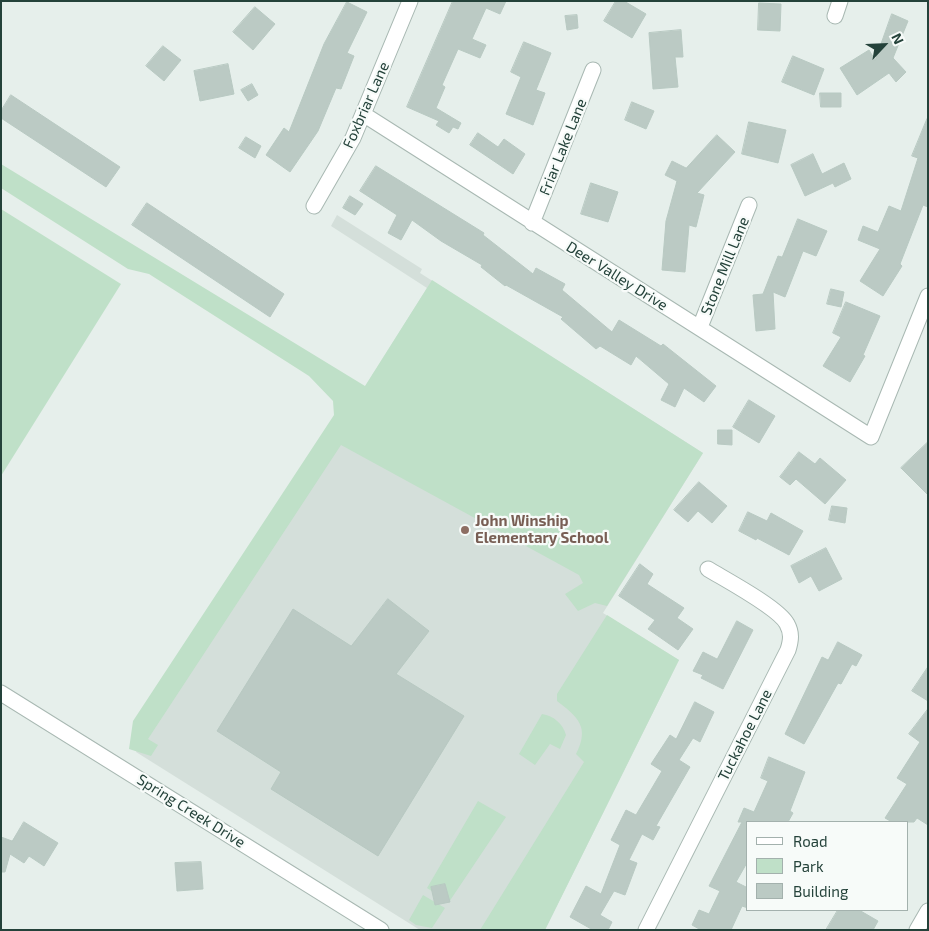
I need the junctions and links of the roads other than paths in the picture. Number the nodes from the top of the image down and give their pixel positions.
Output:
1 (410, 1) edge
2 (840, 1) edge
3 (835, 16) dead end
4 (593, 70) dead end
5 (363, 114) junction
6 (749, 205) dead end
7 (314, 206) dead end
8 (532, 223) junction
9 (928, 296) edge
10 (700, 327) junction
11 (708, 569) dead end
12 (1, 693) edge
13 (928, 911) edge
14 (381, 930) edge
15 (646, 930) edge
16 (917, 930) edge

1 - 5 street, Foxbriar Lane
2 - 3 street
4 - 8 street, Friar Lake Lane
5 - 7 street, Foxbriar Lane
5 - 8 street, Deer Valley Drive
6 - 10 street, Stone Mill Lane
8 - 10 street, Deer Valley Drive
9 - 10 street, Deer Valley Drive
11 - 15 street, Tuckahoe Lane
12 - 14 street, Spring Creek Drive
13 - 16 street

